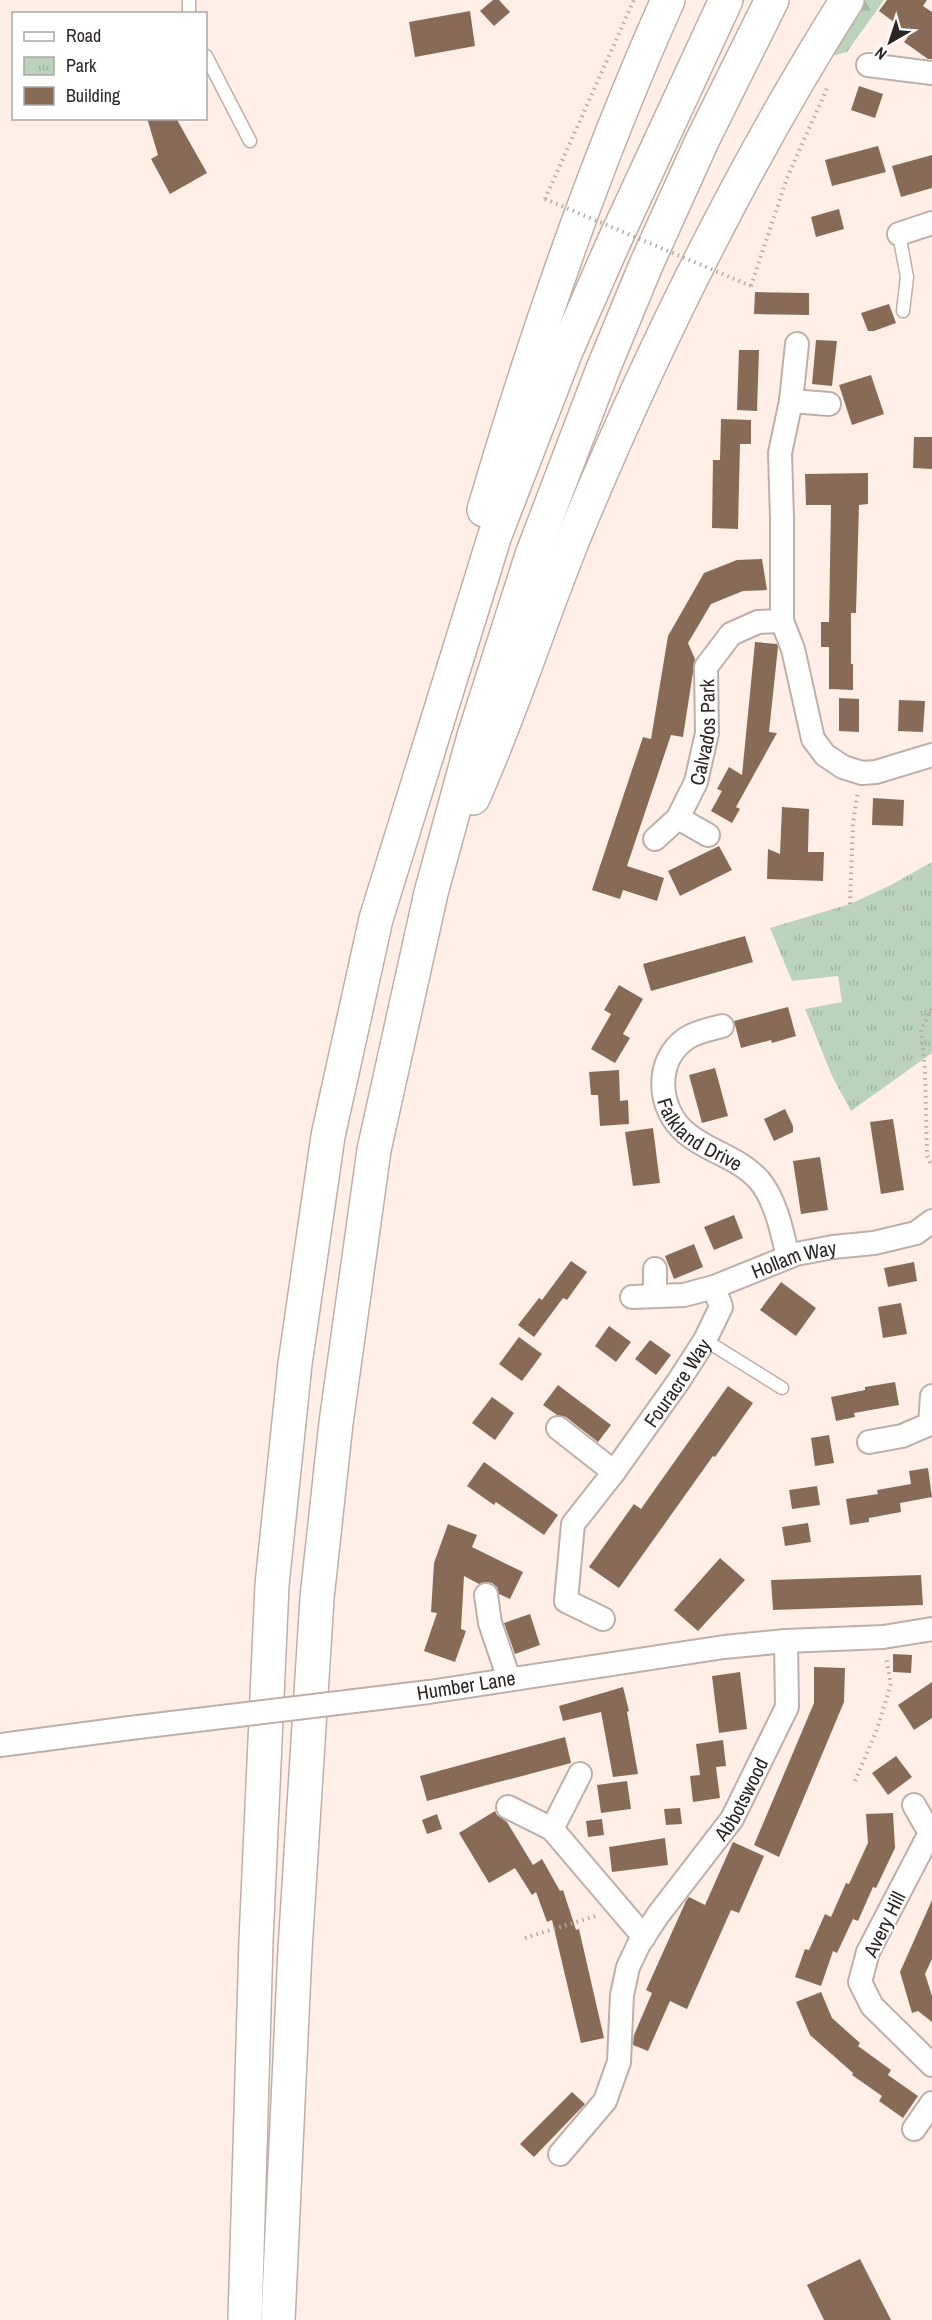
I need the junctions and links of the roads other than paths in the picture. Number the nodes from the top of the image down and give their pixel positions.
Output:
1 (668, 0) edge
2 (726, 0) edge
3 (772, 0) edge
4 (847, 0) edge
5 (207, 58) edge
6 (868, 65) dead end
7 (932, 73) edge
8 (250, 141) dead end
9 (932, 223) edge
10 (899, 234) joint
11 (903, 311) dead end
12 (797, 344) dead end
13 (791, 401) junction
14 (829, 404) dead end
15 (782, 621) junction
16 (459, 647) junction
17 (932, 755) edge
18 (678, 818) junction
19 (708, 835) dead end
20 (655, 839) dead end
21 (430, 893) junction
22 (722, 1026) dead end
23 (932, 1221) edge
24 (788, 1257) junction
25 (655, 1269) dead end
26 (714, 1287) junction
27 (655, 1296) junction
28 (632, 1297) dead end
29 (705, 1340) junction
30 (782, 1388) dead end
31 (932, 1396) edge
32 (931, 1424) edge
33 (558, 1428) dead end
34 (869, 1442) dead end
35 (614, 1472) junction
36 (486, 1595) dead end
37 (603, 1619) dead end
38 (932, 1629) edge
39 (786, 1641) junction
40 (508, 1679) junction
41 (0, 1745) edge
42 (580, 1774) dead end
43 (914, 1805) dead end
44 (508, 1807) dead end
45 (552, 1828) junction
46 (931, 1832) edge
47 (644, 1937) junction
48 (932, 2065) edge
49 (932, 2103) edge
50 (914, 2129) dead end
51 (560, 2154) dead end
52 (245, 2320) edge
53 (278, 2320) edge

1 - 16 highway
2 - 16 highway
3 - 21 highway
4 - 21 highway
5 - 8 lane
6 - 7 street
9 - 10 street
10 - 11 lane
12 - 13 street
13 - 14 street
13 - 15 street
15 - 17 street
15 - 18 street, Calvados Park
16 - 52 highway
18 - 19 street
18 - 20 street, Calvados Park
21 - 53 highway
22 - 24 street, Falkland Drive
23 - 24 street, Hollam Way
24 - 26 street, Hollam Way
25 - 27 street
26 - 27 street, Hollam Way
26 - 29 street, Fouracre Way
27 - 28 street, Hollam Way
29 - 30 lane
29 - 35 street, Fouracre Way
31 - 32 street
32 - 34 street
33 - 35 street
35 - 37 street, Fouracre Way
36 - 40 street
38 - 39 street, Humber Lane
39 - 40 street, Humber Lane
39 - 47 street, Abbotswood
40 - 41 street, Humber Lane, bridge
42 - 45 street
43 - 46 street, Avery Hill
44 - 45 street
45 - 47 street
46 - 48 street, Avery Hill
47 - 51 street, Abbotswood
49 - 50 street

